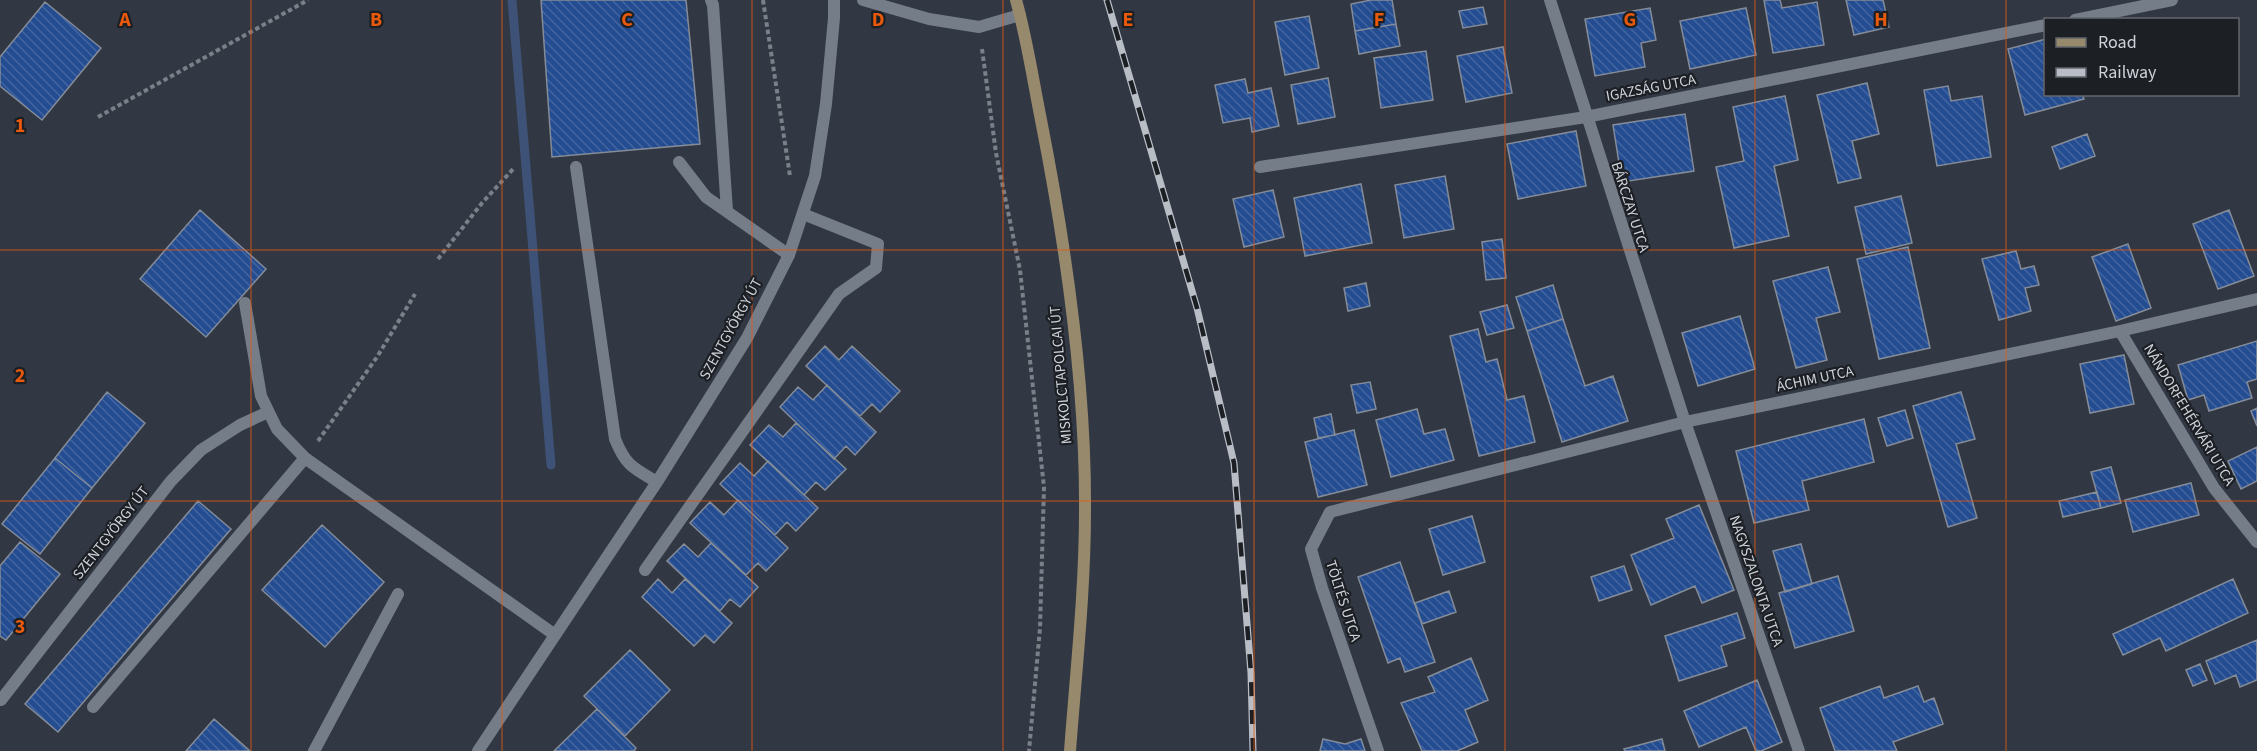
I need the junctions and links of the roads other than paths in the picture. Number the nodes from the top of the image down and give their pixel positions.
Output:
1 (711, 0) edge
2 (834, 0) edge
3 (863, 0) edge
4 (1016, 0) edge
5 (1550, 0) edge
6 (2170, 0) edge
7 (1020, 15) junction
8 (2084, 18) edge
9 (2044, 25) edge
10 (1586, 117) junction
11 (679, 162) dead end
12 (576, 167) dead end
13 (1260, 167) dead end
14 (727, 211) junction
15 (802, 214) junction
16 (789, 255) junction
17 (2257, 300) edge
18 (245, 303) dead end
19 (2120, 331) junction
20 (268, 412) junction
21 (1684, 422) junction
22 (305, 458) junction
23 (657, 482) junction
24 (1382, 499) joint
25 (2257, 542) edge
26 (645, 570) dead end
27 (398, 594) dead end
28 (555, 635) junction
29 (1, 700) edge
30 (93, 707) dead end
31 (314, 751) edge
32 (478, 751) edge
33 (1070, 751) edge
34 (1378, 751) edge
35 (1799, 751) edge

1 - 14 street
2 - 15 street, SZENTGYÖRGY ÚT
3 - 7 street
4 - 7 street, MISKOLCTAPOLCAI ÚT
5 - 10 street, BÁRCZAY UTCA
6 - 8 street
7 - 33 street, MISKOLCTAPOLCAI ÚT
9 - 10 street, IGAZSÁG UTCA
10 - 13 street, IGAZSÁG UTCA
10 - 21 street, BÁRCZAY UTCA
11 - 14 street
12 - 23 street
14 - 16 street
15 - 16 street, SZENTGYÖRGY ÚT
15 - 26 street
16 - 23 street, SZENTGYÖRGY ÚT
17 - 19 street, ÁCHIM UTCA
18 - 20 street
19 - 21 street, ÁCHIM UTCA
19 - 25 street, NÁNDORFEHÉRVÁRI UTCA
20 - 22 street
20 - 29 street, SZENTGYÖRGY ÚT
21 - 24 street, ÁCHIM UTCA
21 - 35 street, NAGYSZALONTA UTCA
22 - 28 street
22 - 30 street
23 - 28 street, SZENTGYÖRGY ÚT
24 - 34 street, TÖLTÉS UTCA
27 - 31 street
28 - 32 street, SZENTGYÖRGY ÚT

